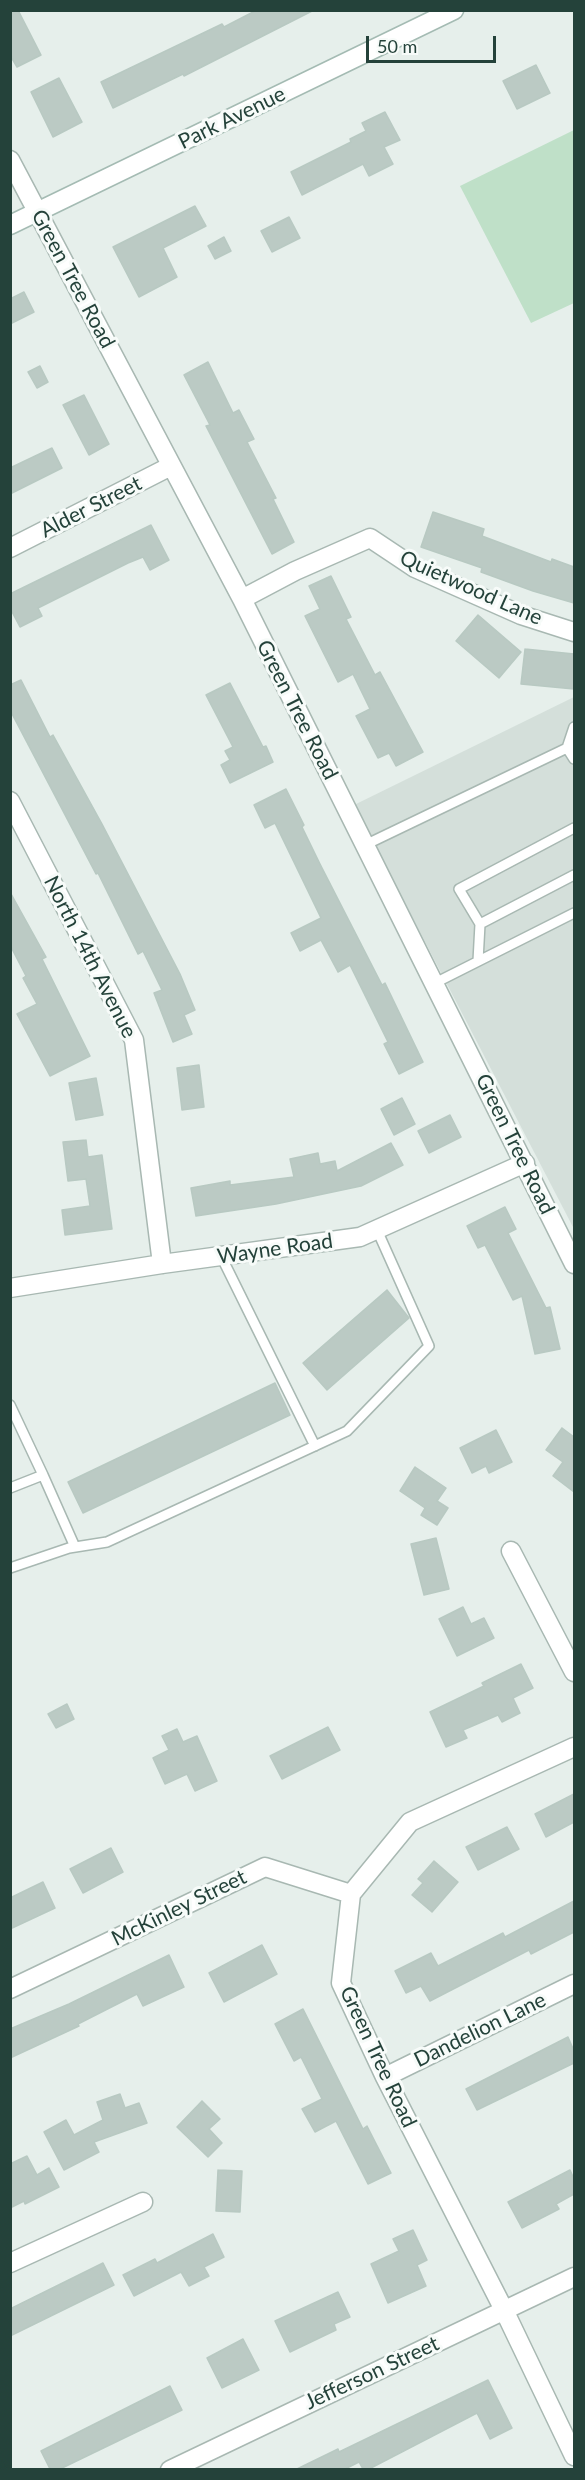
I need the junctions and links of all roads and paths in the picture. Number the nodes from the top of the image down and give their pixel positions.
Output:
1 (454, 10) edge
2 (10, 160) edge
3 (37, 212) junction
4 (10, 225) edge
5 (171, 466) junction
6 (10, 548) edge
7 (242, 599) junction
8 (574, 632) edge
9 (574, 727) edge
10 (571, 748) edge
11 (574, 759) edge
12 (10, 801) edge
13 (574, 828) edge
14 (365, 844) junction
15 (574, 875) edge
16 (574, 913) edge
17 (480, 924) junction
18 (478, 961) junction
19 (435, 983) junction
20 (525, 1163) junction
21 (377, 1230) junction
22 (221, 1256) junction
23 (162, 1264) junction
24 (574, 1264) edge
25 (10, 1288) edge
26 (10, 1405) edge
27 (315, 1446) junction
28 (43, 1475) junction
29 (10, 1488) edge
30 (75, 1547) junction
31 (511, 1551) dead end
32 (10, 1568) edge
33 (574, 1672) edge
34 (574, 1747) edge
35 (351, 1894) junction
36 (574, 1984) edge
37 (10, 1989) edge
38 (385, 2077) junction
39 (143, 2202) dead end
40 (10, 2263) edge
41 (574, 2277) edge
42 (504, 2310) junction
43 (574, 2456) edge
44 (170, 2469) edge

1 - 3 street, Park Avenue
2 - 3 street, Green Tree Road
3 - 4 street, Park Avenue
3 - 5 street, Green Tree Road
5 - 6 street, Alder Street
5 - 7 street, Green Tree Road
7 - 8 street, Quietwood Lane
7 - 14 street, Green Tree Road
9 - 10 lane
10 - 11 lane
10 - 14 lane
12 - 23 street, North 14th Avenue
13 - 17 lane
14 - 19 street, Green Tree Road
15 - 17 lane
16 - 18 lane
17 - 18 lane
18 - 19 lane
19 - 20 street, Green Tree Road
20 - 21 street, Wayne Road
20 - 24 street, Green Tree Road
21 - 22 street, Wayne Road
21 - 27 lane
22 - 23 street, Wayne Road
22 - 27 lane
23 - 25 street, Wayne Road
26 - 28 lane
27 - 30 lane
28 - 29 lane
28 - 30 lane
30 - 32 lane
31 - 33 street
34 - 35 street
35 - 37 street, McKinley Street
35 - 38 street, Green Tree Road
36 - 38 street, Dandelion Lane
38 - 42 street, Green Tree Road
39 - 40 street
41 - 42 street, Jefferson Street
42 - 43 street, Green Tree Road
42 - 44 street, Jefferson Street

